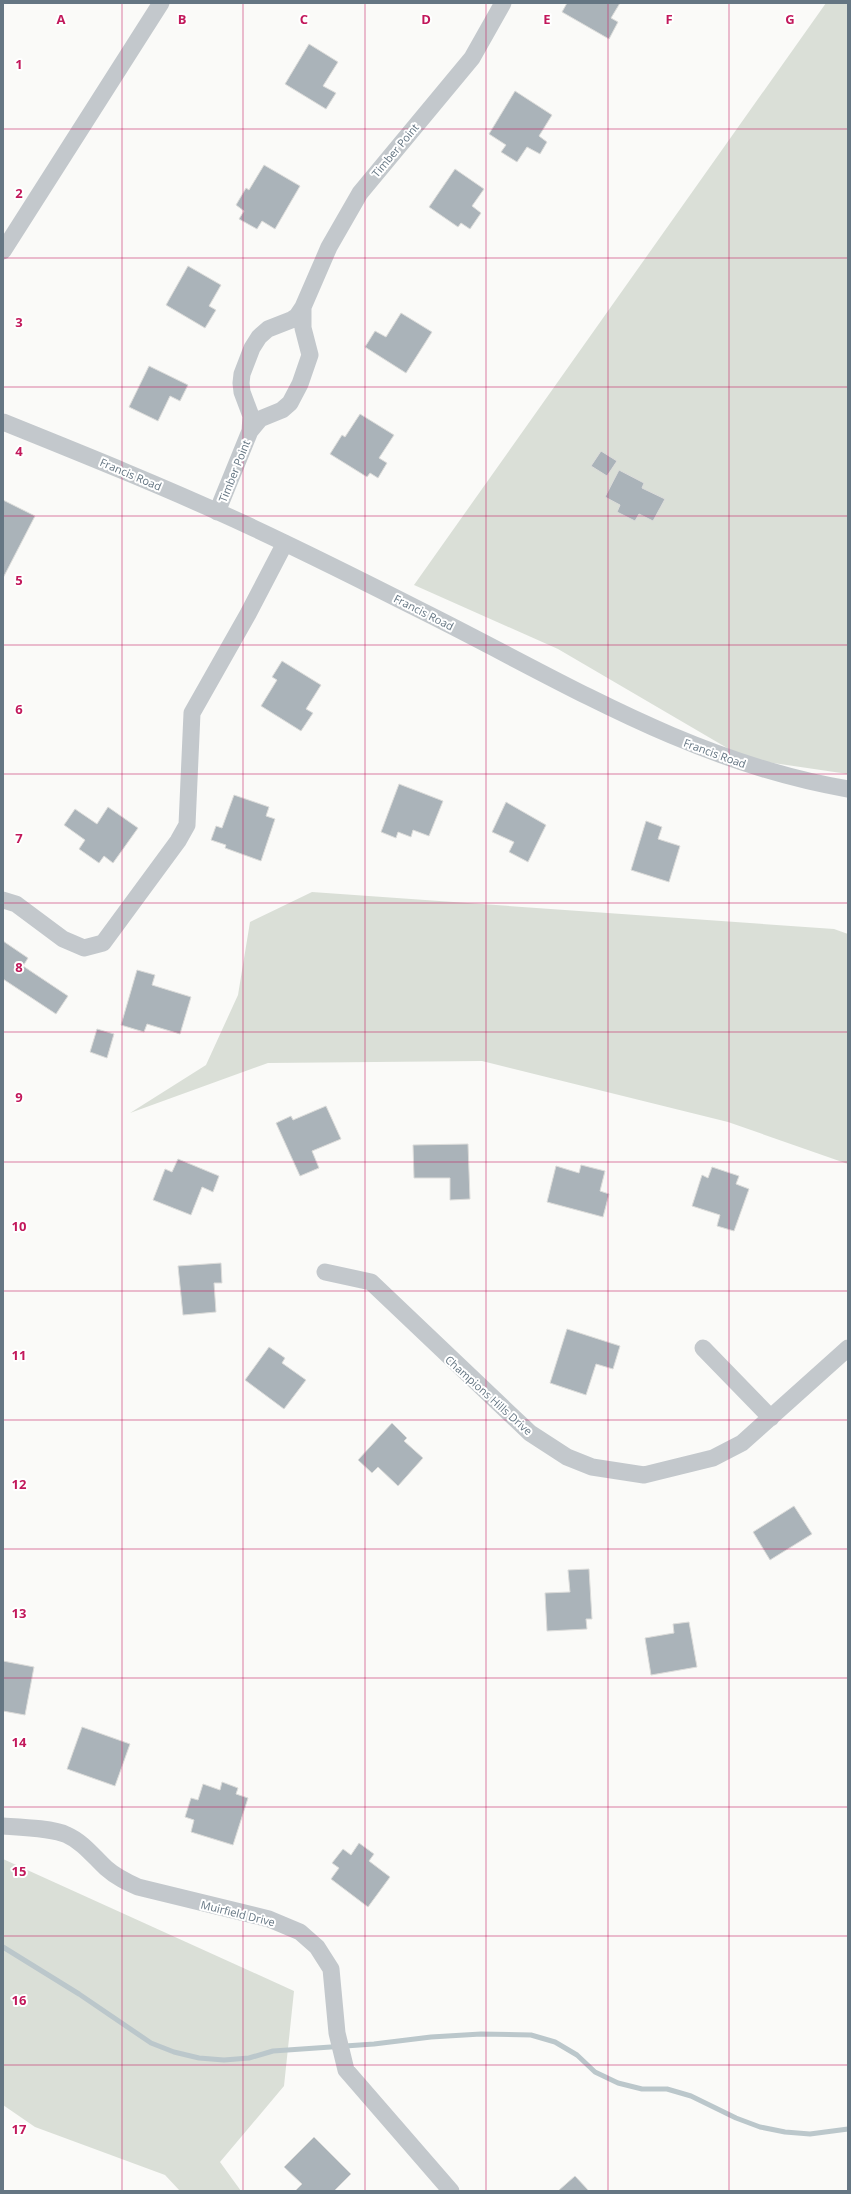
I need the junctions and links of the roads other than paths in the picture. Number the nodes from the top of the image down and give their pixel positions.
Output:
1 (161, 3) edge
2 (503, 3) edge
3 (3, 251) edge
4 (303, 307) junction
5 (3, 422) edge
6 (250, 431) junction
7 (217, 512) junction
8 (285, 543) junction
9 (848, 789) edge
10 (3, 900) edge
11 (325, 1272) dead end
12 (703, 1348) dead end
13 (848, 1348) edge
14 (771, 1418) junction
15 (3, 1826) edge
16 (451, 2191) edge

1 - 3 street
2 - 4 street, Timber Point
4 - 6 street, Timber Point
4 - 6 street, Timber Point
5 - 7 street, Francis Road
6 - 7 street, Timber Point
7 - 8 street, Francis Road
8 - 9 street, Francis Road
8 - 10 street
11 - 14 street, Champions Hills Drive
12 - 14 street
13 - 14 street, Champions Hills Drive
15 - 16 street, Muirfield Drive

